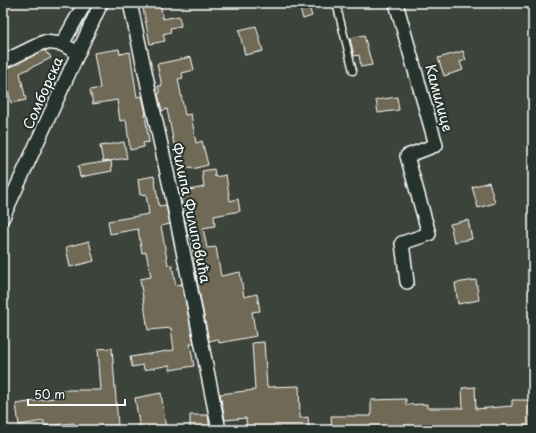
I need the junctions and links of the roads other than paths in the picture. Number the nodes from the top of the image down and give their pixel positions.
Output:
1 (85, 3) edge
2 (130, 3) edge
3 (336, 3) edge
4 (396, 3) edge
5 (102, 5) edge
6 (62, 44) junction
7 (78, 53) junction
8 (3, 62) edge
9 (353, 71) dead end
10 (3, 218) edge
11 (407, 282) dead end
12 (219, 430) edge

1 - 6 street
2 - 12 street, Филипа Филиповића
3 - 9 lane
4 - 11 street, Камилице
5 - 7 street, Сомборска
6 - 7 street
6 - 8 street
7 - 10 street, Сомборска

